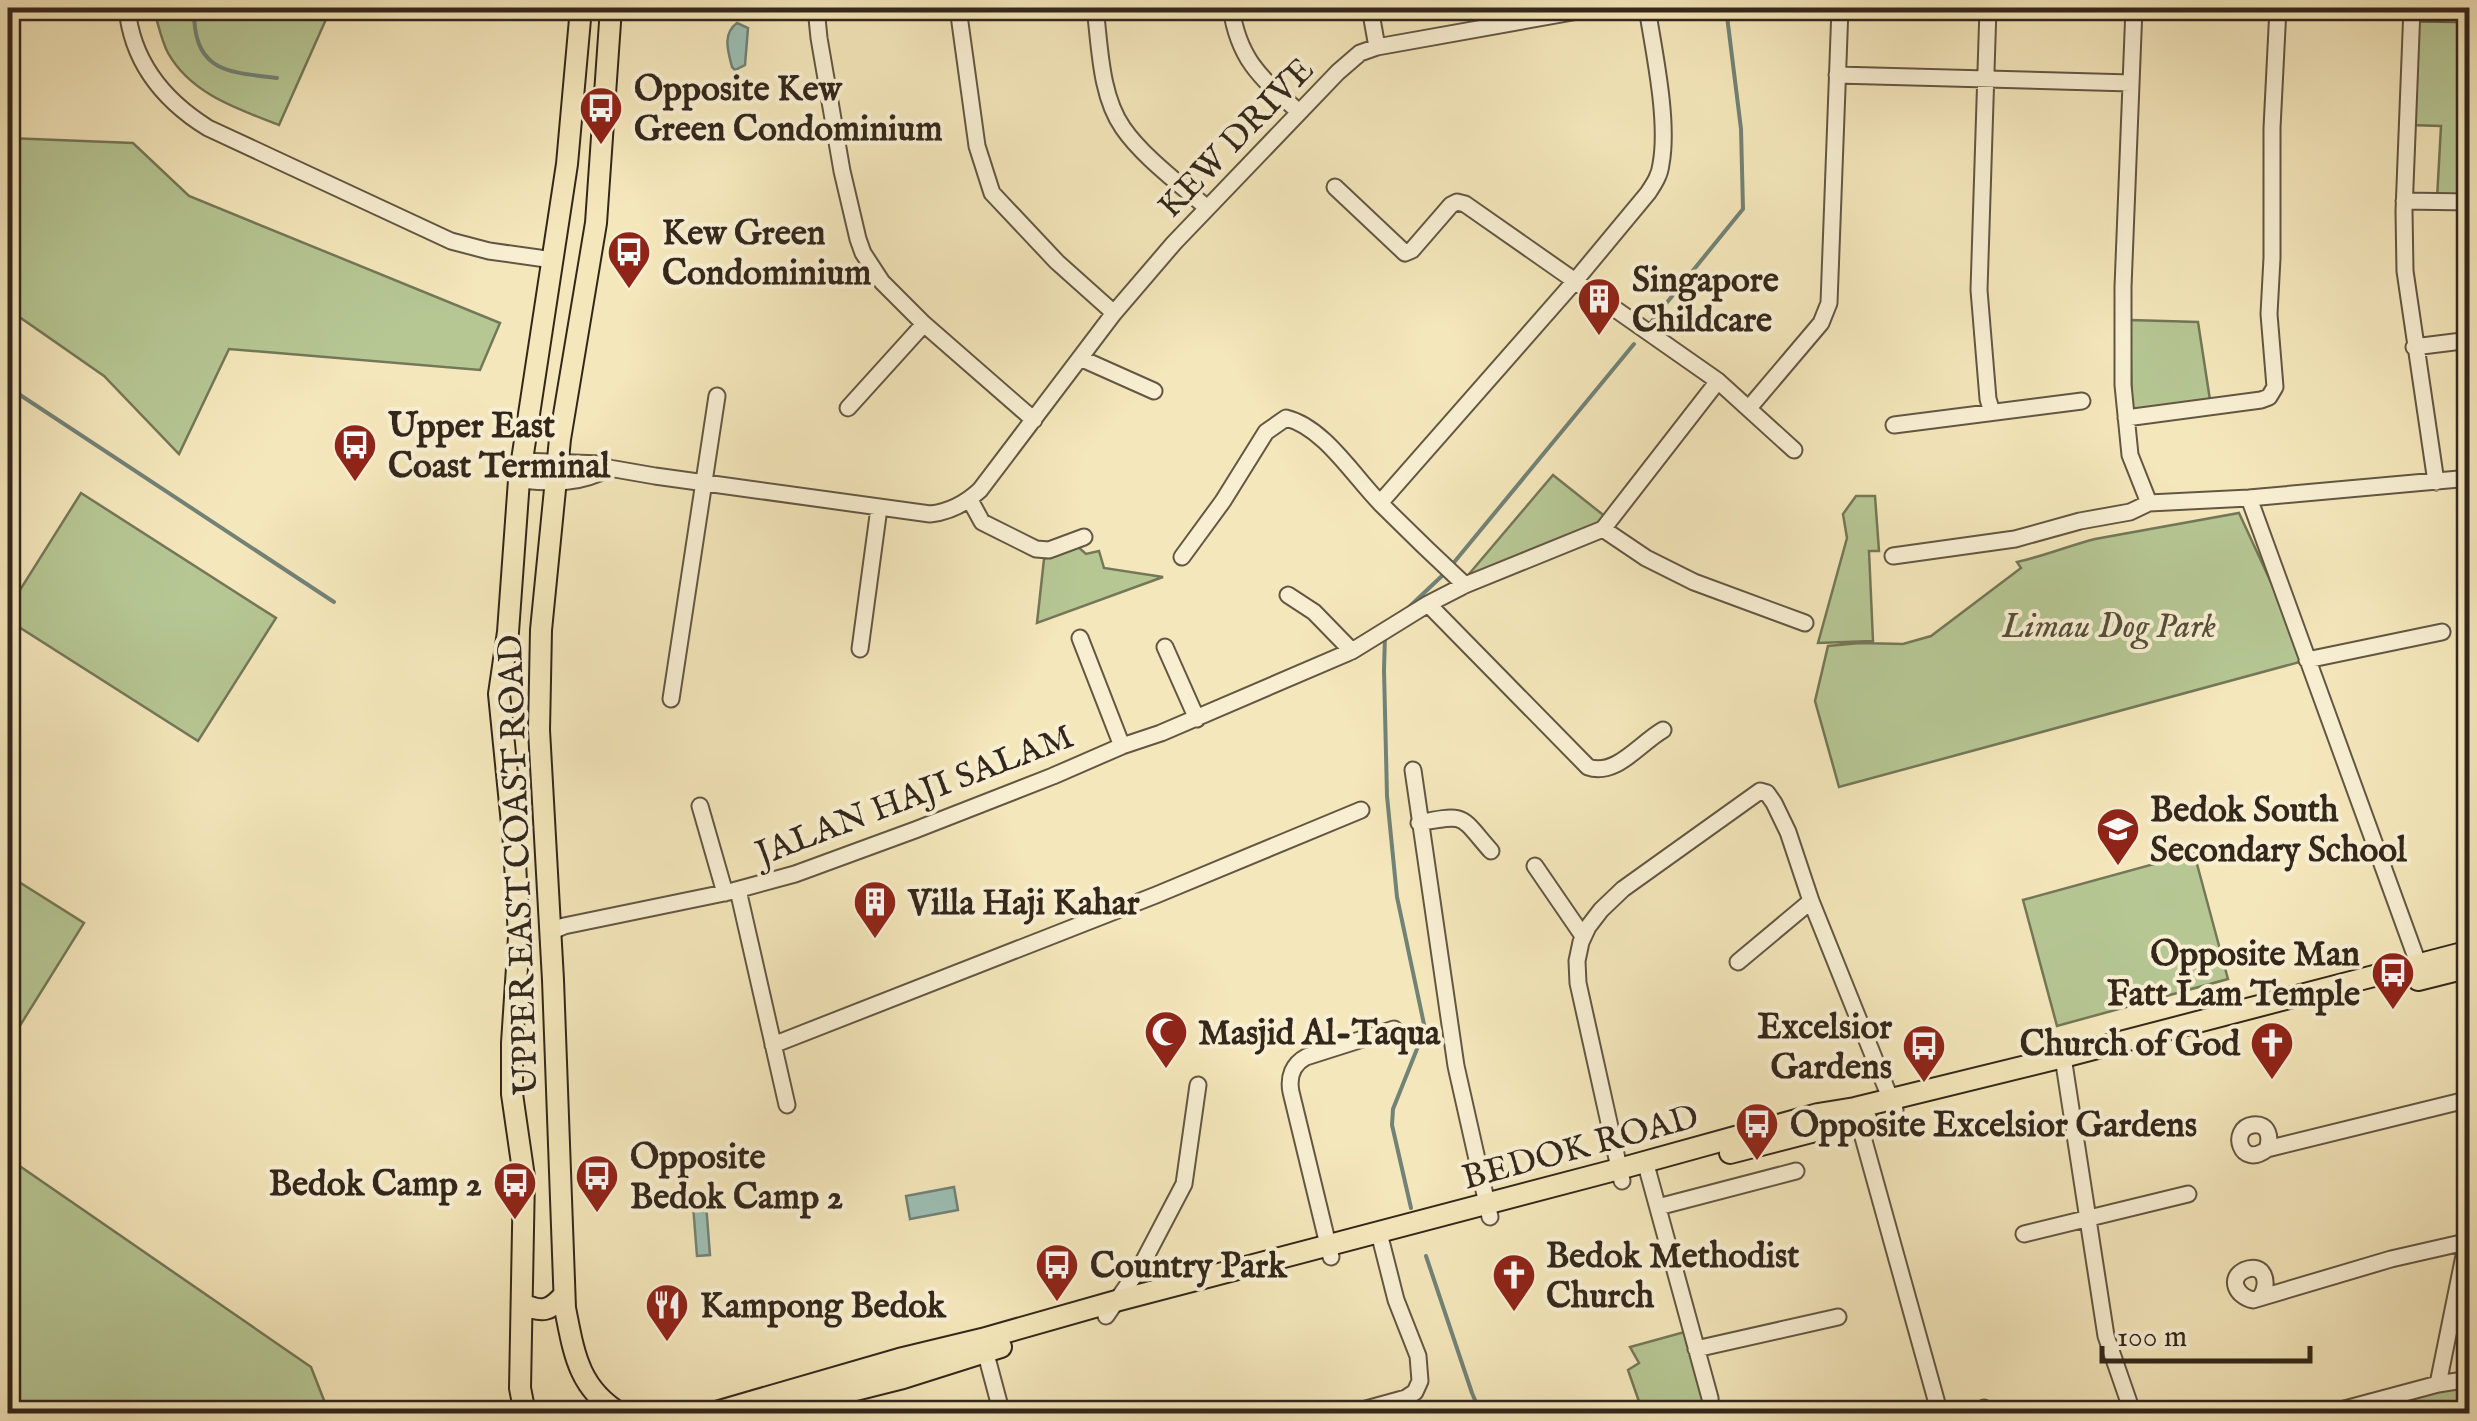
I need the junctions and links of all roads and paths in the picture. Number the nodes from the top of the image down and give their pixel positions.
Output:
1 (127, 8) edge
2 (581, 8) edge
3 (611, 8) edge
4 (816, 8) edge
5 (958, 8) edge
6 (1095, 8) edge
7 (1231, 8) edge
8 (1370, 8) edge
9 (1595, 8) edge
10 (1647, 8) edge
11 (1840, 8) edge
12 (1988, 8) edge
13 (2134, 8) edge
14 (2278, 8) edge
15 (2412, 10) edge
16 (2470, 14) edge
17 (1505, 15) edge
18 (1377, 47) junction
19 (1837, 75) junction
20 (1985, 80) junction
21 (2131, 84) junction
22 (1299, 112) junction
23 (1335, 187) dead end
24 (2404, 201) junction
25 (2470, 202) edge
26 (1208, 208) junction
27 (553, 260) junction
28 (1575, 281) junction
29 (1114, 313) junction
30 (924, 324) junction
31 (2470, 340) edge
32 (2414, 347) junction
33 (1080, 358) junction
34 (1718, 381) junction
35 (1154, 391) dead end
36 (717, 396) dead end
37 (2082, 401) dead end
38 (848, 408) dead end
39 (1749, 408) junction
40 (1992, 412) junction
41 (2126, 418) junction
42 (1034, 420) junction
43 (1894, 425) dead end
44 (1794, 450) dead end
45 (559, 462) junction
46 (609, 468) junction
47 (520, 471) junction
48 (2470, 478) edge
49 (2436, 482) junction
50 (556, 484) junction
51 (704, 484) junction
52 (2249, 498) junction
53 (970, 500) junction
54 (1380, 503) junction
55 (2149, 503) junction
56 (879, 508) junction
57 (1604, 529) junction
58 (1084, 537) dead end
59 (1893, 556) dead end
60 (1182, 557) dead end
61 (1466, 585) junction
62 (1288, 595) dead end
63 (1428, 604) junction
64 (1805, 623) dead end
65 (2442, 632) dead end
66 (1080, 638) dead end
67 (1165, 648) dead end
68 (860, 649) dead end
69 (1352, 651) junction
70 (2307, 660) junction
71 (671, 699) dead end
72 (1197, 718) junction
73 (1663, 730) dead end
74 (1122, 746) junction
75 (1413, 770) dead end
76 (700, 806) dead end
77 (1361, 810) dead end
78 (1419, 823) junction
79 (1491, 850) dead end
80 (1534, 866) dead end
81 (732, 892) junction
82 (1811, 901) junction
83 (550, 932) junction
84 (1583, 936) junction
85 (2470, 951) edge
86 (1738, 962) dead end
87 (2470, 967) edge
88 (2422, 972) junction
89 (1394, 1029) dead end
90 (773, 1044) junction
91 (2064, 1063) junction
92 (1198, 1084) dead end
93 (2470, 1100) edge
94 (1893, 1104) junction
95 (787, 1105) dead end
96 (1857, 1114) junction
97 (2267, 1149) dead end
98 (1647, 1168) junction
99 (1796, 1172) dead end
100 (1620, 1175) junction
101 (2188, 1194) dead end
102 (1658, 1207) junction
103 (1489, 1210) junction
104 (2088, 1217) junction
105 (2024, 1234) dead end
106 (2469, 1238) edge
107 (1381, 1239) junction
108 (1330, 1251) junction
109 (564, 1294) junction
110 (2261, 1296) dead end
111 (522, 1304) junction
112 (1111, 1308) junction
113 (1838, 1317) dead end
114 (984, 1345) junction
115 (1696, 1349) junction
116 (2470, 1379) edge
117 (2438, 1384) junction
118 (793, 1403) edge
119 (1938, 1408) dead end
120 (617, 1411) edge
121 (1357, 1412) edge
122 (525, 1414) edge
123 (709, 1414) edge
124 (760, 1414) edge
125 (1002, 1414) edge
126 (1711, 1414) edge
127 (2133, 1414) edge
128 (2326, 1414) edge

1 - 27 street
2 - 27 main road, UPPER EAST COAST ROAD
3 - 45 main road, UPPER EAST COAST ROAD
4 - 30 street
5 - 29 street
6 - 26 street
7 - 22 street
8 - 18 street
9 - 17 street, KEW DRIVE
10 - 28 street
11 - 19 street
12 - 20 street
13 - 21 street
14 - 41 street
15 - 16 street
15 - 24 street
17 - 18 street, KEW DRIVE
18 - 22 street, KEW DRIVE
19 - 20 street
19 - 39 street
20 - 21 street
20 - 40 street
21 - 41 street
22 - 26 street, KEW DRIVE
23 - 28 street
24 - 25 street
24 - 32 street
26 - 29 street, KEW DRIVE
27 - 47 main road, UPPER EAST COAST ROAD
28 - 34 street
28 - 54 street
29 - 33 street, KEW DRIVE
30 - 38 street
30 - 42 street
31 - 32 street
32 - 49 street
33 - 35 street
33 - 42 street, KEW DRIVE
34 - 39 street
34 - 57 street
36 - 51 street
37 - 40 street
39 - 44 street
40 - 43 street
41 - 55 street
42 - 53 street, KEW DRIVE
45 - 46 street
45 - 47 street
45 - 50 main road, UPPER EAST COAST ROAD
46 - 50 street
46 - 51 street
47 - 50 street
47 - 111 main road, UPPER EAST COAST ROAD
48 - 49 street
49 - 52 street
50 - 83 main road, UPPER EAST COAST ROAD
51 - 56 street
51 - 71 street
52 - 55 street
52 - 70 street
53 - 56 street
53 - 58 street
54 - 60 street
54 - 61 street
55 - 59 street
56 - 68 street
57 - 61 street, JALAN HAJI SALAM
57 - 64 street
61 - 63 street, JALAN HAJI SALAM
62 - 69 street
63 - 69 street, JALAN HAJI SALAM
63 - 73 street
65 - 70 street
66 - 74 street, JALAN HAJI SALAM
67 - 72 street
69 - 72 street, JALAN HAJI SALAM
70 - 88 street
72 - 74 street, JALAN HAJI SALAM
74 - 81 street, JALAN HAJI SALAM
75 - 78 street
76 - 81 street, JALAN HAJI SALAM
77 - 90 street
78 - 79 street
78 - 103 street
80 - 84 street
81 - 83 street, JALAN HAJI SALAM
81 - 90 street
82 - 84 street
82 - 86 street
82 - 94 street
83 - 109 main road, UPPER EAST COAST ROAD
84 - 100 street
85 - 88 main road, BEDOK ROAD
87 - 88 main road, BEDOK ROAD
88 - 91 main road, BEDOK ROAD
89 - 108 street
90 - 95 street
91 - 94 main road, BEDOK ROAD
91 - 104 street
92 - 112 street
93 - 97 street
94 - 96 main road, BEDOK ROAD
96 - 98 main road, BEDOK ROAD
96 - 119 street
98 - 100 main road, BEDOK ROAD
98 - 102 street
99 - 102 street
100 - 103 main road, BEDOK ROAD
101 - 104 street
102 - 115 street
103 - 107 main road, BEDOK ROAD
104 - 105 street
104 - 127 street
106 - 110 street
106 - 117 street
107 - 108 main road, BEDOK ROAD
107 - 121 street
108 - 112 main road, BEDOK ROAD
109 - 111 main road
109 - 120 main road, UPPER EAST COAST ROAD
111 - 122 main road, UPPER EAST COAST ROAD
112 - 114 main road, BEDOK ROAD
113 - 115 street
114 - 118 main road, BEDOK ROAD
114 - 125 street
115 - 126 street
116 - 117 street
117 - 128 street
118 - 123 main road, BEDOK ROAD
118 - 124 main road, BEDOK ROAD

